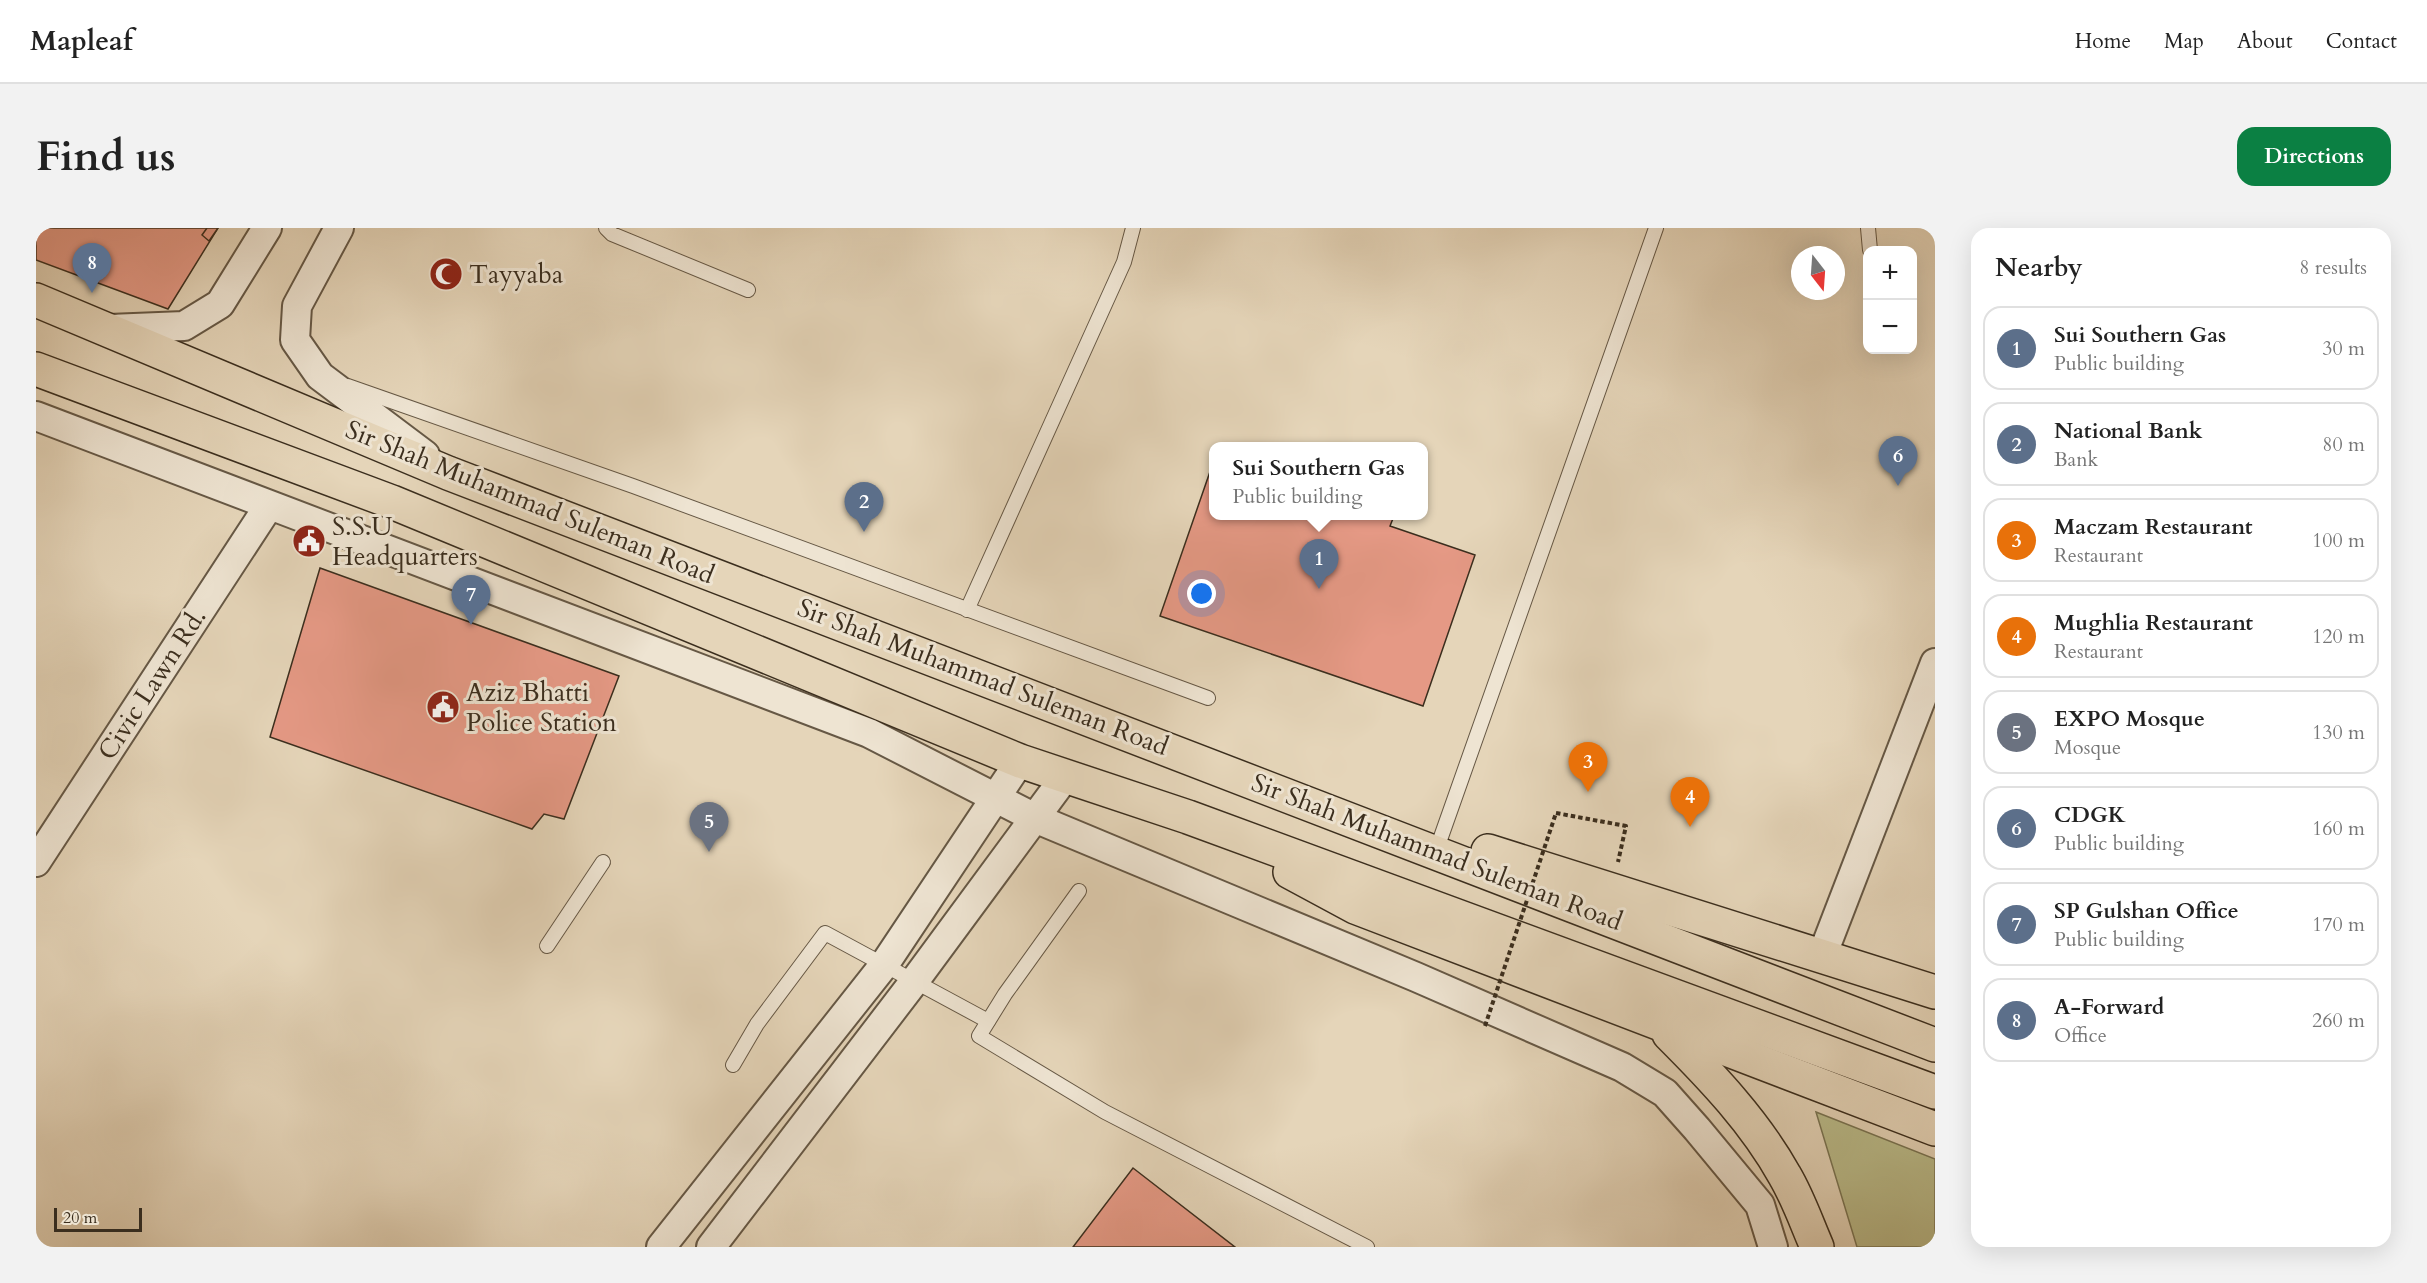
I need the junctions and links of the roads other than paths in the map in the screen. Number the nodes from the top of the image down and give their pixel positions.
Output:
1 (267, 228) edge
2 (339, 228) edge
3 (606, 228) edge
4 (1133, 228) edge
5 (1656, 228) edge
6 (1868, 228) edge
7 (1870, 246) edge
8 (748, 290) dead end
9 (36, 300) edge
10 (109, 329) junction
11 (36, 369) edge
12 (320, 376) junction
13 (36, 416) edge
14 (448, 473) junction
15 (268, 507) junction
16 (967, 610) junction
17 (1935, 663) edge
18 (1208, 698) dead end
19 (1020, 761) junction
20 (1225, 770) junction
21 (1065, 777) junction
22 (995, 799) junction
23 (1188, 817) junction
24 (1036, 819) junction
25 (1441, 837) junction
26 (36, 862) edge
27 (603, 862) dead end
28 (1079, 891) dead end
29 (547, 946) dead end
30 (1822, 956) junction
31 (884, 965) junction
32 (913, 983) junction
33 (1935, 992) edge
34 (988, 1021) junction
35 (1658, 1024) junction
36 (1935, 1045) edge
37 (733, 1065) dead end
38 (1935, 1092) edge
39 (1935, 1129) edge
40 (661, 1247) edge
41 (711, 1247) edge
42 (1367, 1247) edge
43 (1773, 1247) edge
44 (1817, 1247) edge

1 - 10 street
2 - 12 street
3 - 8 lane
4 - 16 lane
5 - 25 lane
6 - 7 lane
9 - 10 highway, Sir Shah Muhammad Suleman Road
10 - 14 highway, Sir Shah Muhammad Suleman Road
11 - 19 highway, Sir Shah Muhammad Suleman Road
12 - 14 street
12 - 16 lane
13 - 15 street
14 - 20 highway, Sir Shah Muhammad Suleman Road
15 - 22 street
15 - 26 street, Civic Lawn Rd.
16 - 18 lane
17 - 30 street
19 - 21 highway, Sir Shah Muhammad Suleman Road
19 - 22 street
20 - 25 highway
20 - 36 highway, Sir Shah Muhammad Suleman Road
21 - 23 highway, Sir Shah Muhammad Suleman Road
21 - 24 street
22 - 24 street
22 - 31 street
23 - 35 highway
23 - 38 highway, Sir Shah Muhammad Suleman Road
24 - 32 street
24 - 43 street
25 - 30 highway
27 - 29 lane
28 - 34 lane
30 - 33 highway
31 - 32 lane
31 - 37 lane
31 - 40 street
32 - 34 lane
32 - 41 street
34 - 42 lane
35 - 39 highway
35 - 44 highway

